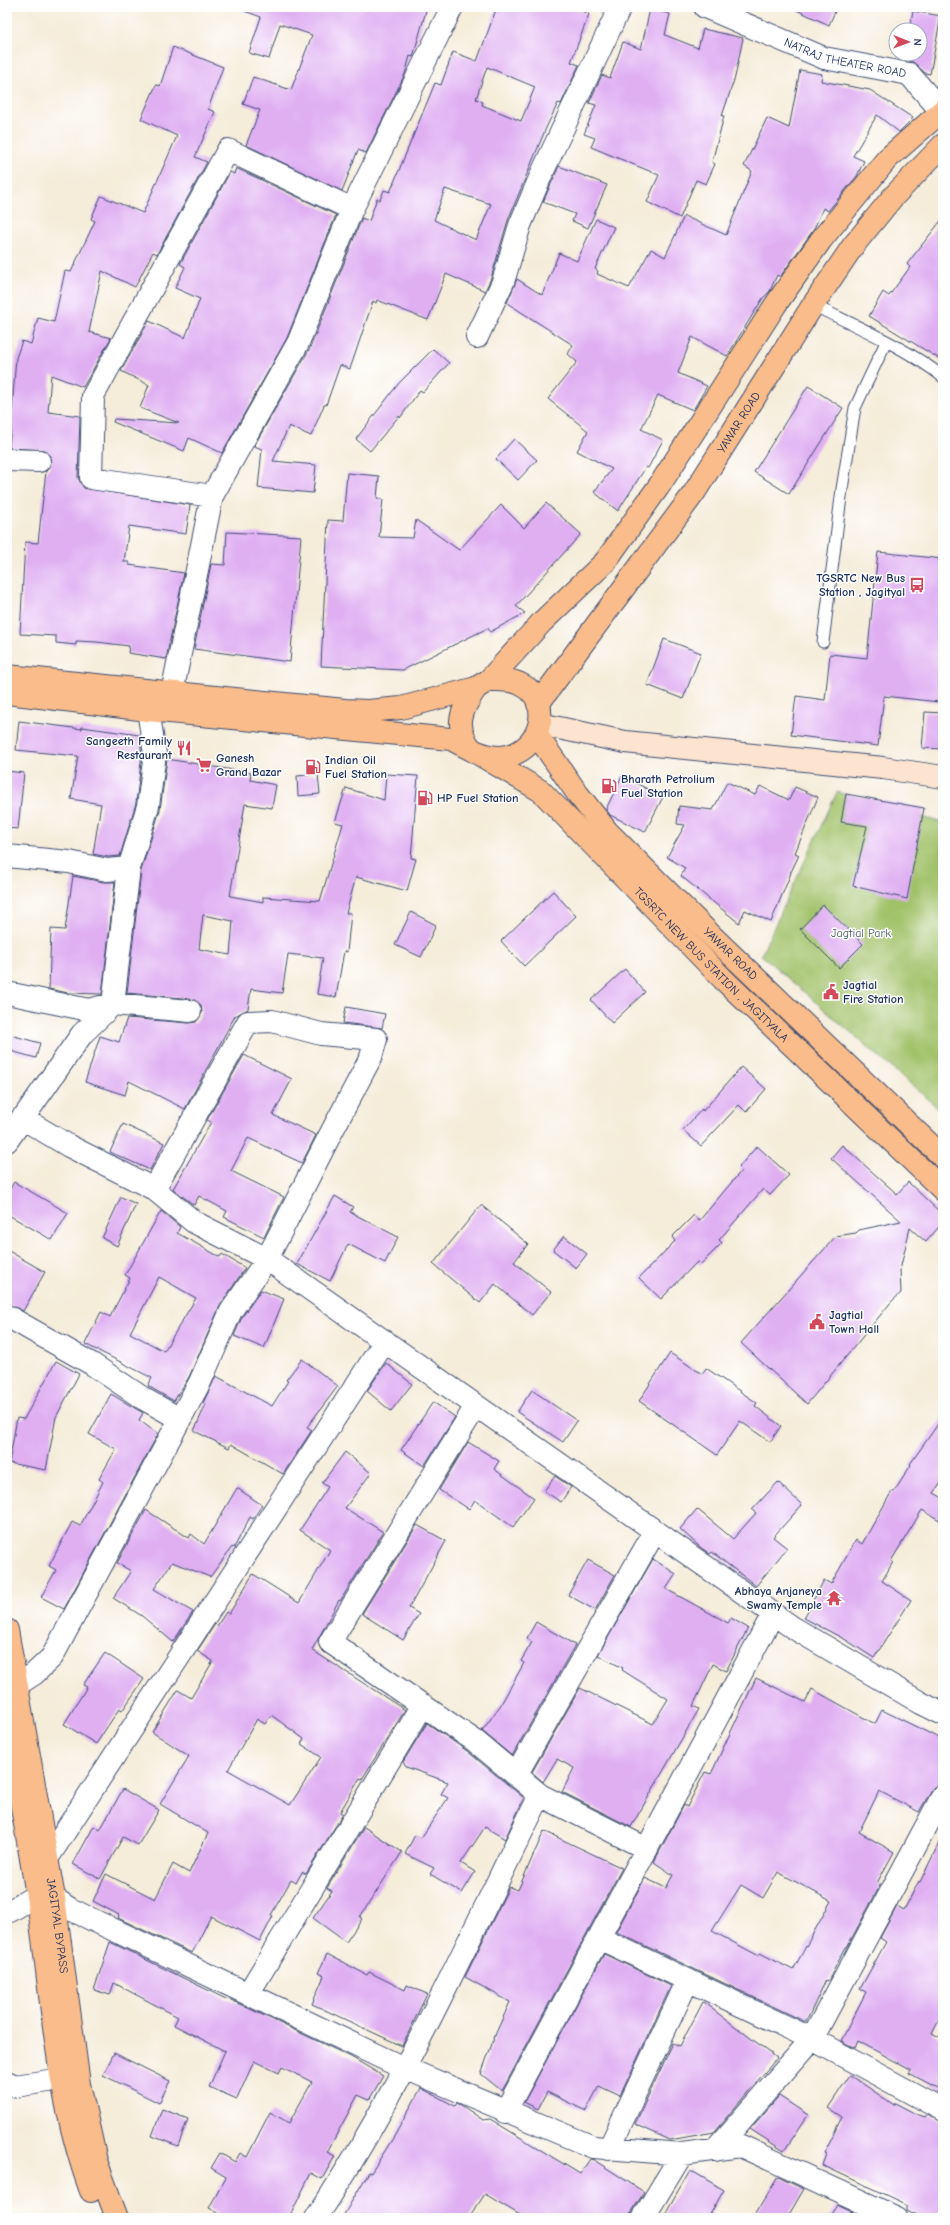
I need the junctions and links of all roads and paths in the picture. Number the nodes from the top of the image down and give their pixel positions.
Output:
1 (452, 7) edge
2 (620, 7) edge
3 (706, 7) edge
4 (742, 7) edge
5 (909, 74) junction
6 (942, 112) edge
7 (943, 145) edge
8 (352, 209) junction
9 (813, 306) junction
10 (477, 337) dead end
11 (886, 342) junction
12 (943, 377) edge
13 (7, 460) edge
14 (39, 461) dead end
15 (212, 496) junction
16 (824, 642) dead end
17 (7, 676) edge
18 (482, 684) junction
19 (7, 693) edge
20 (172, 693) junction
21 (148, 710) junction
22 (538, 721) junction
23 (472, 750) junction
24 (943, 777) edge
25 (7, 856) edge
26 (128, 868) junction
27 (7, 993) edge
28 (113, 1004) junction
29 (190, 1011) dead end
30 (22, 1118) junction
31 (7, 1141) edge
32 (943, 1157) edge
33 (154, 1190) junction
34 (943, 1190) edge
35 (267, 1259) junction
36 (7, 1316) edge
37 (384, 1341) junction
38 (476, 1406) junction
39 (180, 1419) junction
40 (654, 1531) junction
41 (773, 1614) junction
42 (7, 1630) edge
43 (17, 1685) junction
44 (423, 1705) junction
45 (943, 1714) edge
46 (7, 1726) edge
47 (516, 1775) junction
48 (943, 1794) edge
49 (540, 1795) junction
50 (647, 1849) junction
51 (47, 1860) junction
52 (46, 1897) junction
53 (7, 1910) edge
54 (598, 1938) junction
55 (688, 1980) junction
56 (248, 1994) junction
57 (812, 2039) junction
58 (404, 2068) junction
59 (62, 2079) junction
60 (7, 2082) edge
61 (943, 2110) edge
62 (505, 2112) junction
63 (609, 2149) junction
64 (715, 2150) junction
65 (682, 2154) junction
66 (102, 2218) edge
67 (116, 2218) edge
68 (316, 2218) edge
69 (643, 2218) edge
70 (897, 2218) edge

1 - 8 street
2 - 10 street
3 - 5 street, NATRAJ THEATER ROAD
4 - 5 street, NATRAJ THEATER ROAD
5 - 6 street
6 - 18 main road
7 - 9 main road, YAWAR ROAD
8 - 15 street
8 - 15 street
9 - 11 lane
9 - 22 main road, YAWAR ROAD
11 - 12 lane
11 - 16 lane
13 - 14 street
15 - 20 street
17 - 20 main road
18 - 20 main road
18 - 22 main road
18 - 23 main road
19 - 21 main road
21 - 23 main road
21 - 26 street
22 - 23 main road
22 - 24 main road
22 - 32 main road, YAWAR ROAD
23 - 34 main road, TGSRTC NEW BUS STATION , JAGITYALA
25 - 26 street
26 - 28 street
27 - 28 street
28 - 29 street
28 - 30 street
30 - 31 street
30 - 33 street
33 - 35 street
33 - 35 street
35 - 37 street
35 - 39 street
36 - 39 street
37 - 38 street
37 - 51 street
38 - 40 street
38 - 44 street
39 - 43 street
40 - 41 street
40 - 47 street
41 - 45 street
41 - 50 street
42 - 43 main road, JAGITYAL BYPASS
43 - 51 main road, JAGITYAL BYPASS
44 - 47 street
44 - 56 street
46 - 52 main road, JAGITYAL BYPASS
47 - 49 street
48 - 57 street
49 - 50 street
49 - 58 street
50 - 54 street
51 - 52 main road, JAGITYAL BYPASS
52 - 53 street
52 - 56 street
52 - 59 main road, JAGITYAL BYPASS
52 - 67 main road, JAGITYAL BYPASS
54 - 55 street
54 - 62 street
55 - 57 street
55 - 63 street
56 - 58 street
57 - 61 street
57 - 64 street
58 - 62 street
58 - 68 street
59 - 60 street
59 - 66 main road, JAGITYAL BYPASS
62 - 63 street
63 - 65 street
64 - 65 street
64 - 70 street
65 - 69 street

